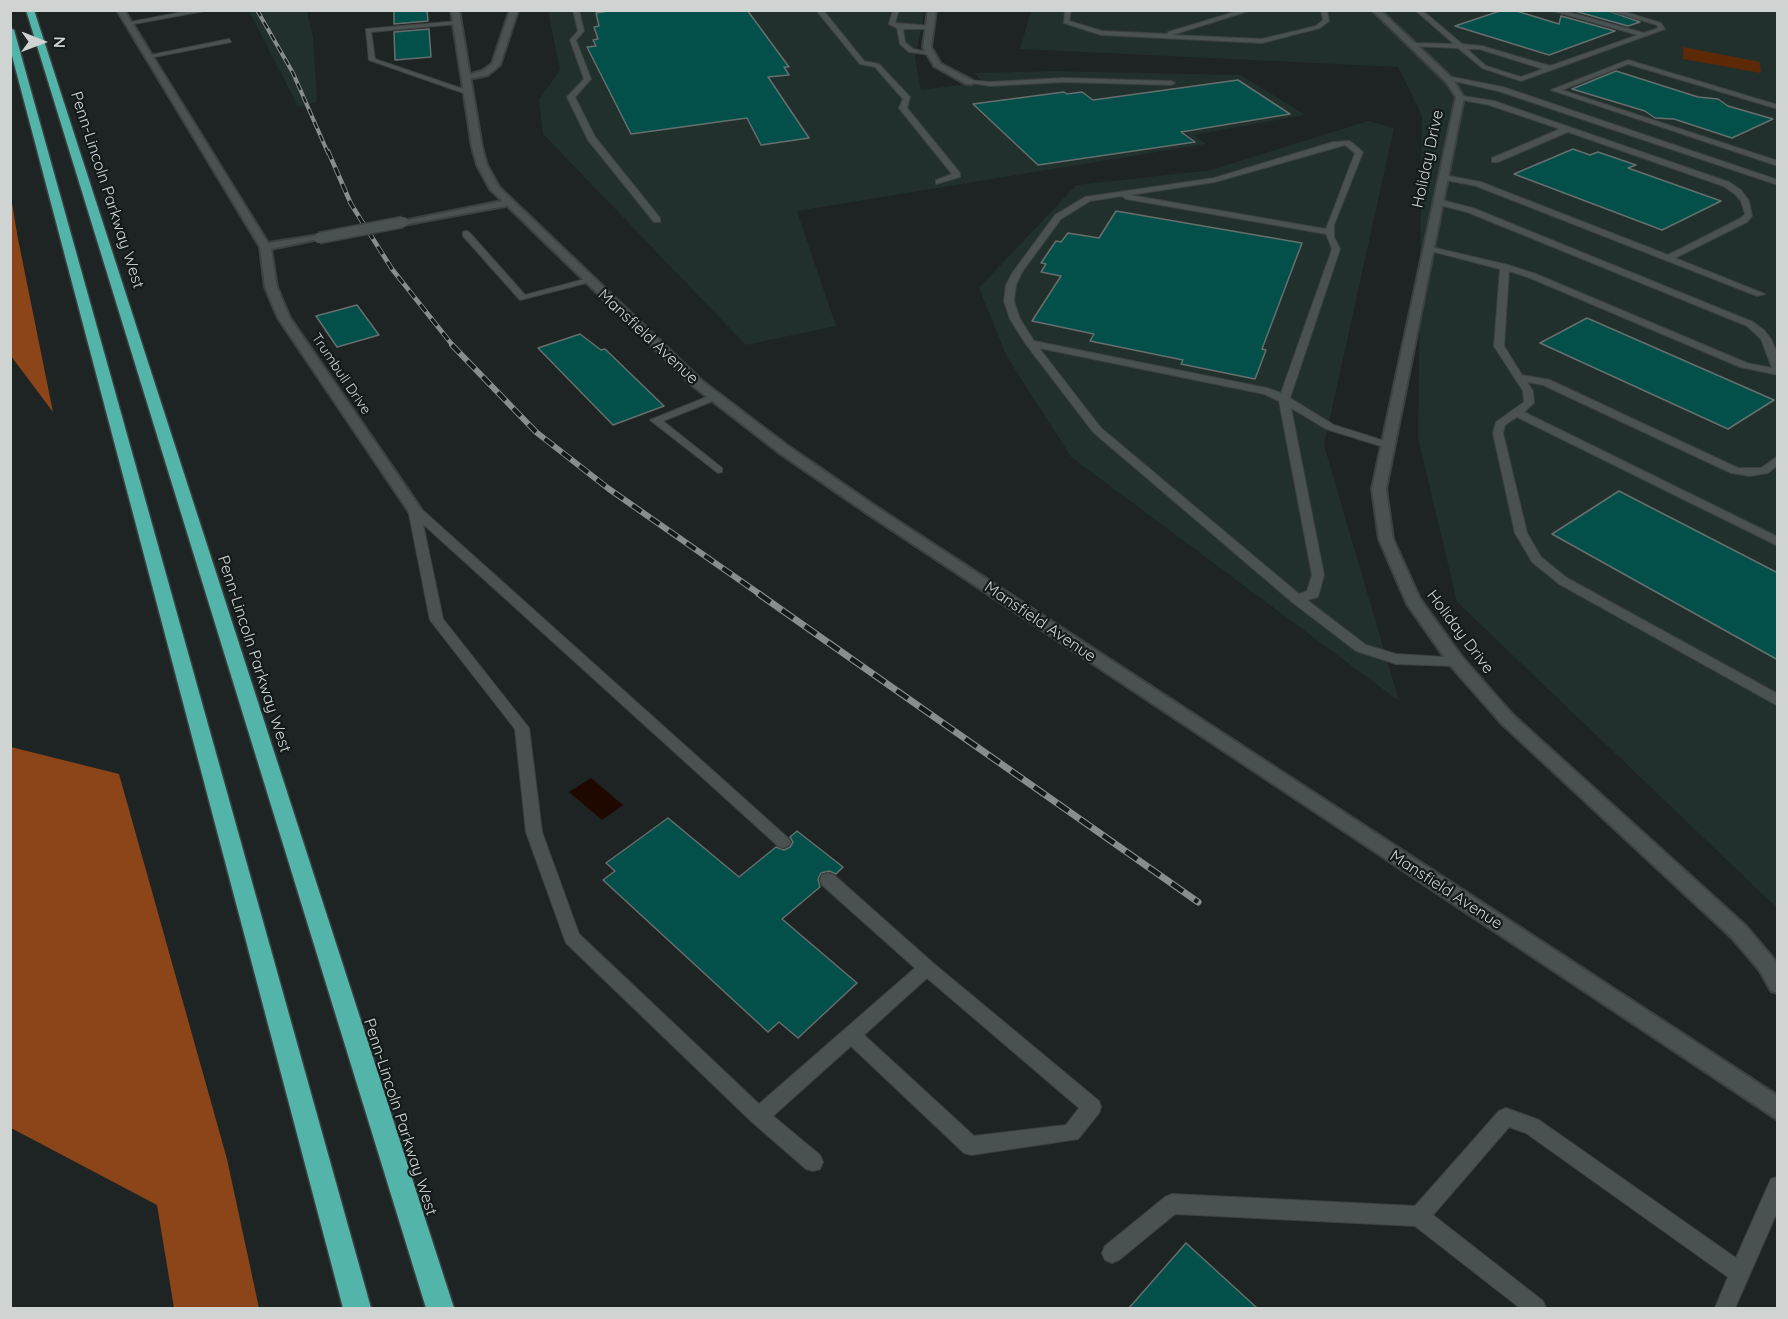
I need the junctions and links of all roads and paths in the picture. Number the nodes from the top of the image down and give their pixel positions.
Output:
1 (30, 10) edge
2 (120, 10) edge
3 (207, 10) edge
4 (455, 10) edge
5 (514, 10) edge
6 (576, 10) edge
7 (819, 10) edge
8 (897, 10) edge
9 (932, 10) edge
10 (1068, 10) edge
11 (1249, 10) edge
12 (1324, 10) edge
13 (1375, 10) edge
14 (1418, 10) edge
15 (1552, 10) edge
16 (1611, 10) edge
17 (457, 22) junction
18 (128, 23) junction
19 (900, 27) junction
20 (930, 27) junction
21 (10, 30) edge
22 (1158, 36) junction
23 (1644, 36) junction
24 (229, 41) dead end
25 (1412, 45) junction
26 (1459, 45) junction
27 (931, 54) junction
28 (149, 57) junction
29 (1551, 69) junction
30 (467, 78) junction
31 (1447, 78) junction
32 (969, 82) joint
33 (1170, 83) dead end
34 (469, 94) junction
35 (1460, 98) junction
36 (1778, 107) edge
37 (1568, 129) junction
38 (1495, 160) dead end
39 (1778, 166) edge
40 (1759, 176) junction
41 (1444, 177) junction
42 (939, 182) dead end
43 (1778, 183) edge
44 (1112, 194) junction
45 (1438, 202) junction
46 (507, 203) junction
47 (657, 220) dead end
48 (1330, 232) junction
49 (466, 234) dead end
50 (265, 248) junction
51 (1427, 249) junction
52 (1668, 258) junction
53 (1505, 267) junction
54 (589, 281) junction
55 (1760, 294) dead end
56 (1030, 344) junction
57 (1778, 370) edge
58 (1518, 378) junction
59 (714, 397) junction
60 (1284, 399) junction
61 (1518, 413) junction
62 (1387, 445) junction
63 (1778, 459) edge
64 (718, 470) dead end
65 (414, 509) junction
66 (1778, 543) edge
67 (1297, 599) junction
68 (1456, 661) junction
69 (1778, 701) edge
70 (783, 842) dead end
71 (828, 880) dead end
72 (927, 968) junction
73 (1778, 984) edge
74 (851, 1035) junction
75 (1778, 1109) edge
76 (759, 1116) junction
77 (813, 1162) dead end
78 (1778, 1186) edge
79 (1419, 1216) junction
80 (1113, 1253) dead end
81 (1740, 1273) junction
82 (357, 1308) edge
83 (440, 1308) edge
84 (1536, 1308) edge
85 (1725, 1308) edge

1 - 83 highway, Penn-Lincoln Parkway West
2 - 18 street, Trumbull Drive
3 - 18 lane
4 - 17 street, Mansfield Avenue
5 - 30 street
6 - 47 lane
7 - 42 lane
8 - 19 lane
9 - 20 street
10 - 22 lane
11 - 22 lane
12 - 22 lane
13 - 25 street, Holiday Drive
14 - 26 lane
15 - 23 lane
16 - 23 lane
17 - 30 street, Mansfield Avenue
17 - 34 lane
18 - 28 street, Trumbull Drive
19 - 20 lane
19 - 27 lane
20 - 27 street
21 - 82 highway
23 - 29 lane
24 - 28 lane
25 - 26 lane
25 - 31 street, Holiday Drive
26 - 29 lane
26 - 29 lane
27 - 32 street
28 - 50 street, Trumbull Drive
30 - 34 street, Mansfield Avenue
31 - 35 street, Holiday Drive
31 - 40 lane
32 - 33 lane
34 - 46 street, Mansfield Avenue
35 - 37 lane
35 - 41 street, Holiday Drive
36 - 39 lane
37 - 38 lane
37 - 52 lane
39 - 40 lane
40 - 43 lane
41 - 45 street, Holiday Drive
41 - 52 lane
44 - 48 lane
44 - 48 lane
44 - 56 lane
45 - 51 street, Holiday Drive
45 - 57 lane
46 - 50 street, bridge
46 - 54 street, Mansfield Avenue
48 - 60 lane
49 - 54 lane
50 - 65 street, Trumbull Drive
51 - 53 lane
51 - 62 street, Holiday Drive
52 - 55 lane
53 - 57 lane
53 - 58 lane
54 - 59 street, Mansfield Avenue
56 - 60 lane
56 - 67 lane
58 - 61 lane
58 - 63 lane
59 - 64 lane
59 - 75 street, Mansfield Avenue
60 - 62 lane
60 - 67 lane
61 - 66 lane
61 - 69 lane
62 - 68 street, Holiday Drive
65 - 70 lane
65 - 76 lane
67 - 68 lane
68 - 73 street, Holiday Drive
71 - 72 lane
72 - 74 lane
72 - 74 lane
74 - 76 lane
76 - 77 lane
78 - 81 lane
79 - 80 lane
79 - 81 lane
79 - 84 lane
81 - 85 lane

